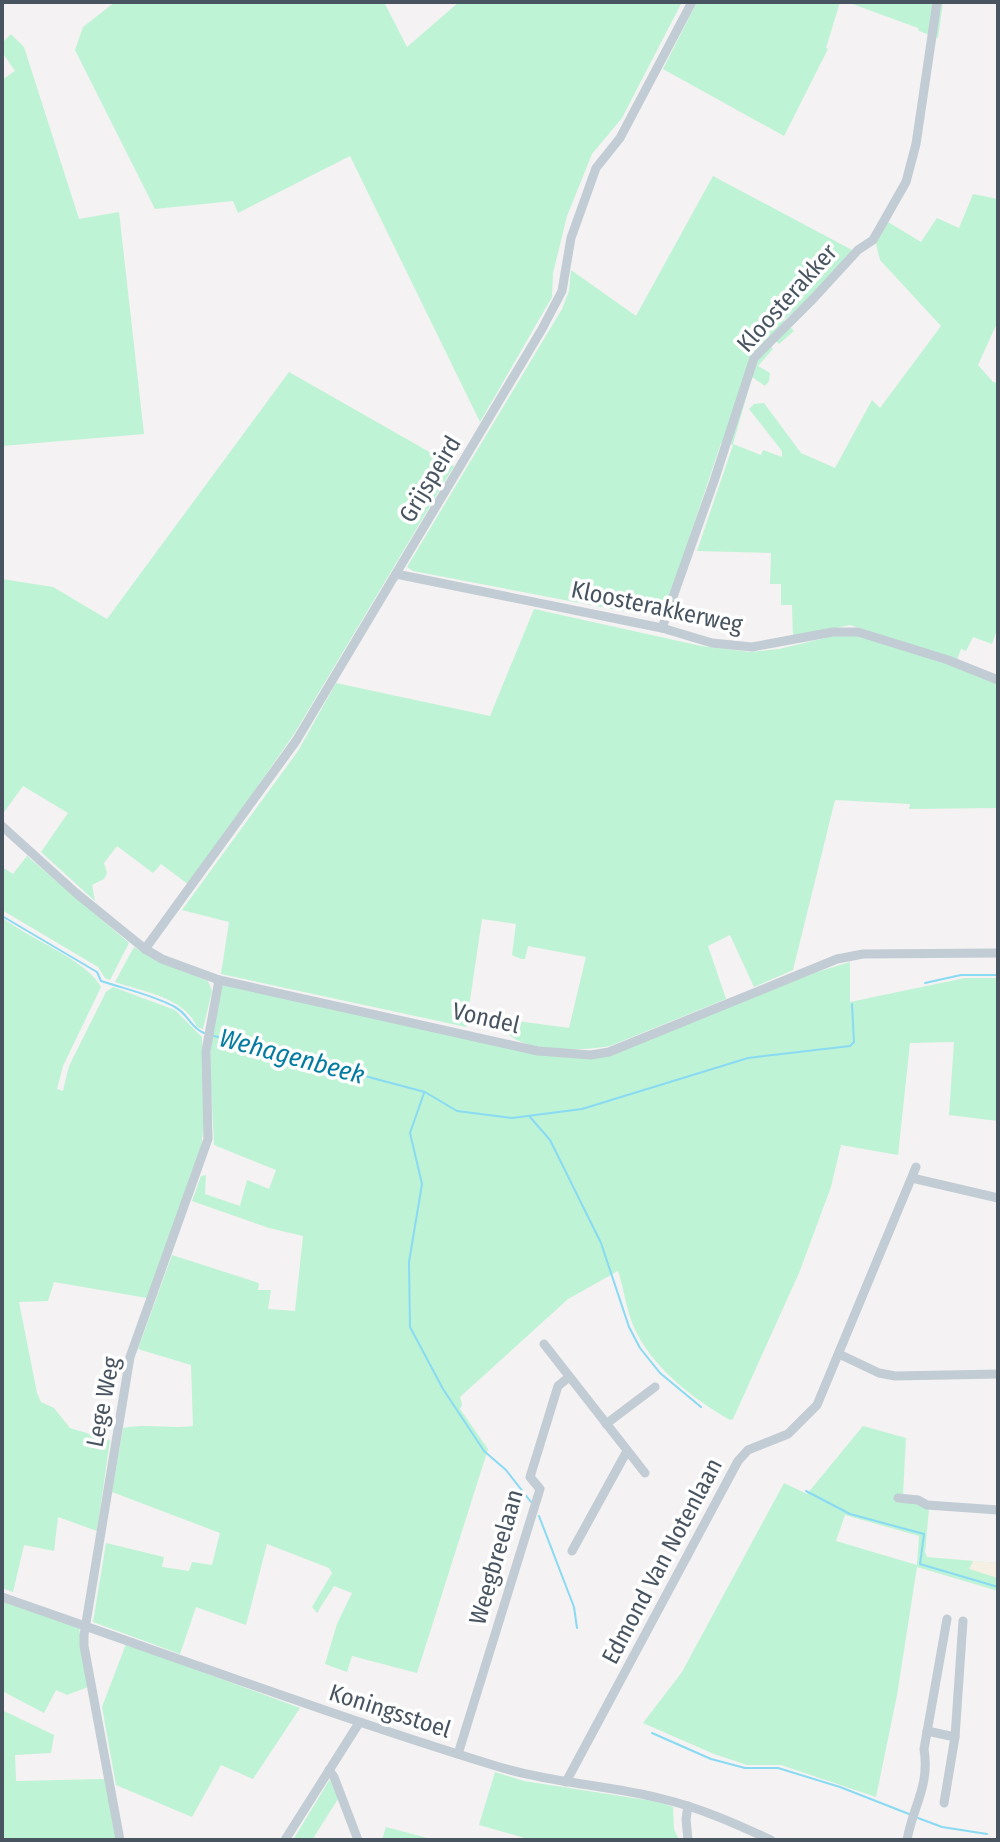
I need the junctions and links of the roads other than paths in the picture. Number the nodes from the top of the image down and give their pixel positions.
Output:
1 (692, 2) edge
2 (937, 2) edge
3 (396, 574) junction
4 (662, 628) junction
5 (998, 680) edge
6 (2, 826) edge
7 (145, 949) junction
8 (998, 953) edge
9 (219, 980) junction
10 (998, 1198) edge
11 (544, 1344) dead end
12 (839, 1354) junction
13 (998, 1374) edge
14 (569, 1377) junction
15 (655, 1387) dead end
16 (606, 1424) junction
17 (627, 1451) junction
18 (645, 1473) dead end
19 (898, 1498) dead end
20 (998, 1510) edge
21 (572, 1551) dead end
22 (2, 1597) edge
23 (947, 1619) dead end
24 (963, 1621) dead end
25 (86, 1626) junction
26 (359, 1723) junction
27 (927, 1731) junction
28 (955, 1737) junction
29 (458, 1754) junction
30 (329, 1770) junction
31 (566, 1782) junction
32 (944, 1803) dead end
33 (688, 1806) junction
34 (120, 1840) edge
35 (285, 1840) edge
36 (358, 1840) edge
37 (688, 1840) edge
38 (771, 1840) edge
39 (907, 1840) edge

1 - 3 street, Grijspeird
2 - 4 street, Kloosterakker
3 - 4 street, Kloosterakkerweg
3 - 7 street, Grijspeird
4 - 5 street, Kloosterakkerweg
6 - 7 street, Vondel
7 - 9 street, Vondel
8 - 9 street, Vondel
9 - 25 street, Lege Weg
10 - 12 street, Edmond Van Notenlaan
11 - 14 street
12 - 13 street
12 - 31 street, Edmond Van Notenlaan
14 - 16 street
14 - 29 street, Weegbreelaan
15 - 16 street
16 - 17 street
17 - 18 street
17 - 21 street
19 - 20 street
22 - 25 street, Koningsstoel
23 - 27 street
24 - 28 street
25 - 26 street, Koningsstoel
25 - 34 street, Lege Weg
26 - 29 street, Koningsstoel
26 - 30 street
27 - 28 street
27 - 39 street
28 - 32 street
29 - 31 street, Koningsstoel
30 - 35 street
30 - 36 street
31 - 33 street, Koningsstoel
33 - 37 street
33 - 38 street, Koningsstoel

